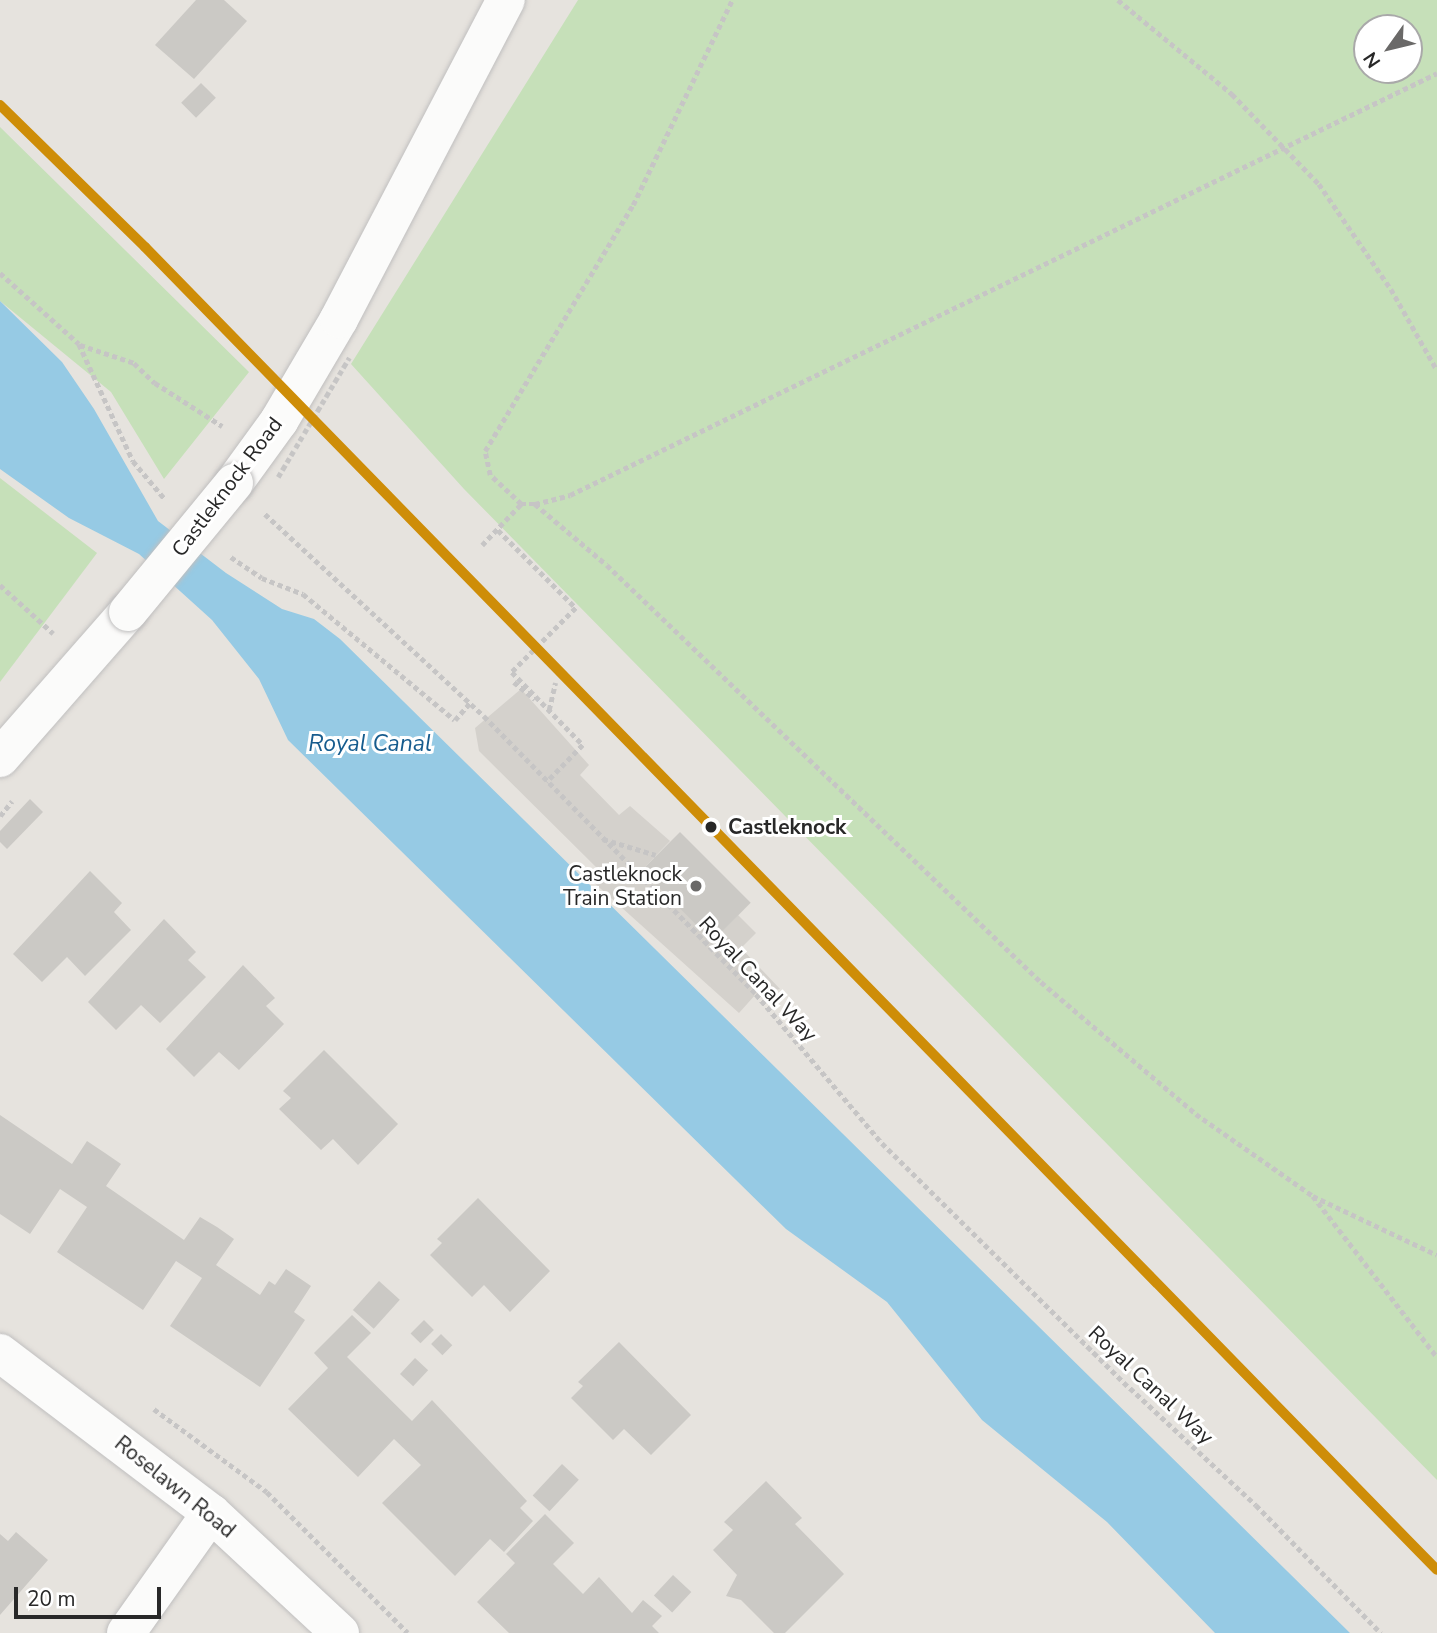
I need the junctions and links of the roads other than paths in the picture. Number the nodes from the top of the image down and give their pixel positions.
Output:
1 (506, 0) edge
2 (0, 758) edge
3 (0, 1353) edge
4 (211, 1513) junction
5 (126, 1633) edge
6 (340, 1633) edge

1 - 2 main road, Castleknock Road, bridge
3 - 4 main road, Roselawn Road
4 - 5 main road
4 - 6 main road, Roselawn Road

